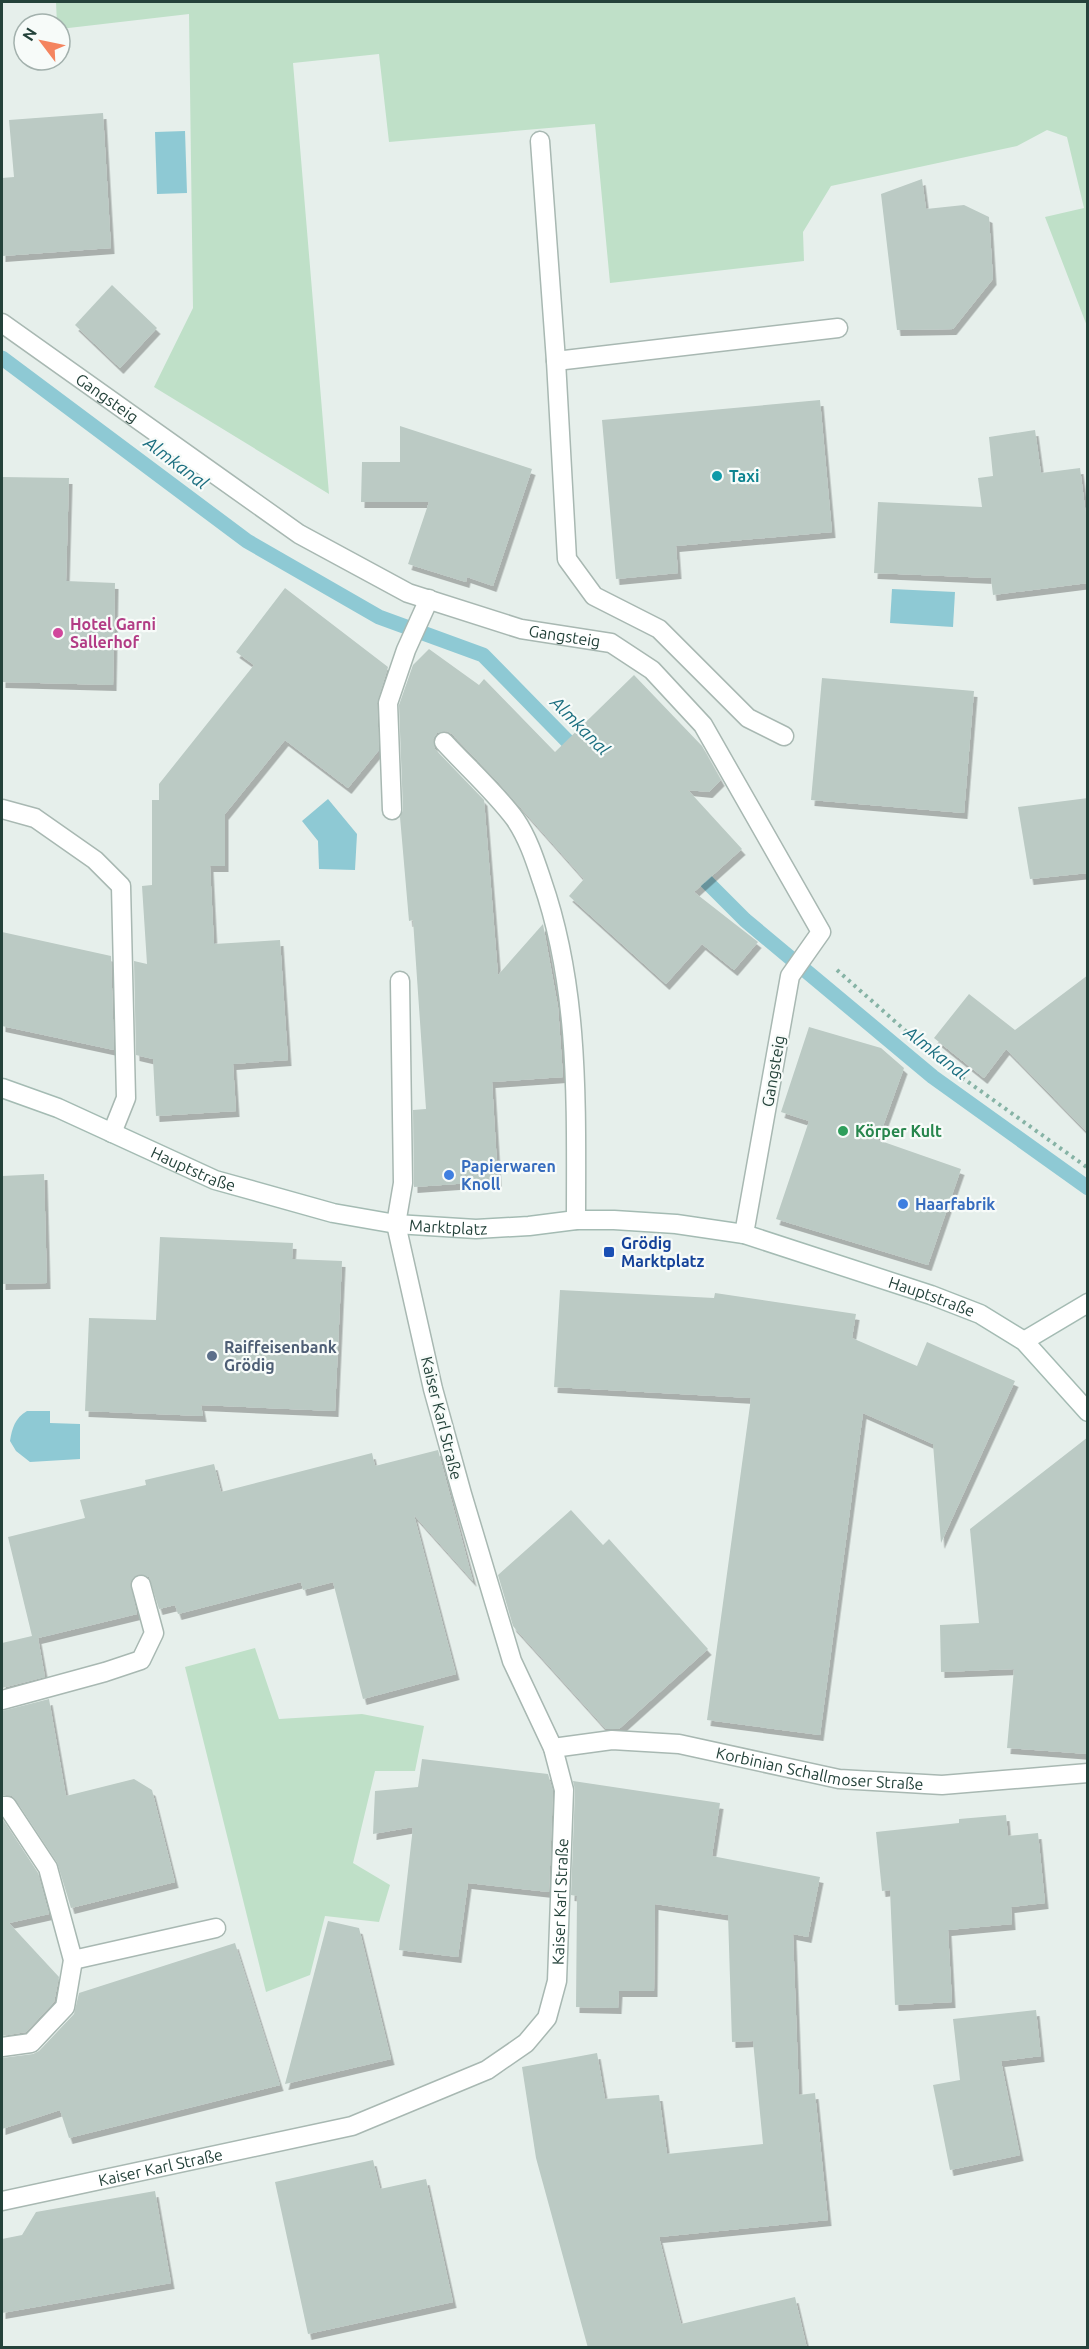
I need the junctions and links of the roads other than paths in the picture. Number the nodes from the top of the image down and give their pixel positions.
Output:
1 (540, 141) dead end
2 (2, 323) edge
3 (838, 328) dead end
4 (556, 362) junction
5 (429, 599) junction
6 (784, 736) dead end
7 (444, 742) dead end
8 (2, 809) edge
9 (392, 810) dead end
10 (400, 981) dead end
11 (2, 1088) edge
12 (112, 1133) junction
13 (576, 1220) junction
14 (396, 1224) junction
15 (744, 1234) junction
16 (1088, 1303) edge
17 (1024, 1341) junction
18 (1088, 1412) edge
19 (141, 1585) dead end
20 (2, 1700) edge
21 (554, 1748) junction
22 (1088, 1773) edge
23 (2, 1806) edge
24 (216, 1928) dead end
25 (73, 1960) junction
26 (2, 2047) edge
27 (2, 2201) edge

1 - 4 street
2 - 5 street, Gangsteig
3 - 4 street
4 - 6 street
5 - 9 street
5 - 15 street, Gangsteig
7 - 13 street
8 - 12 street
10 - 14 street, Marktplatz
11 - 12 street, Hauptstraße
12 - 14 street, Hauptstraße
13 - 14 street, Marktplatz
13 - 15 street, Marktplatz
14 - 21 street, Kaiser Karl Straße
15 - 17 street, Hauptstraße
16 - 17 street
17 - 18 street, Hauptstraße
19 - 20 street
21 - 22 street, Korbinian Schallmoser Straße
21 - 27 street, Kaiser Karl Straße
23 - 25 street
24 - 25 street
25 - 26 street

